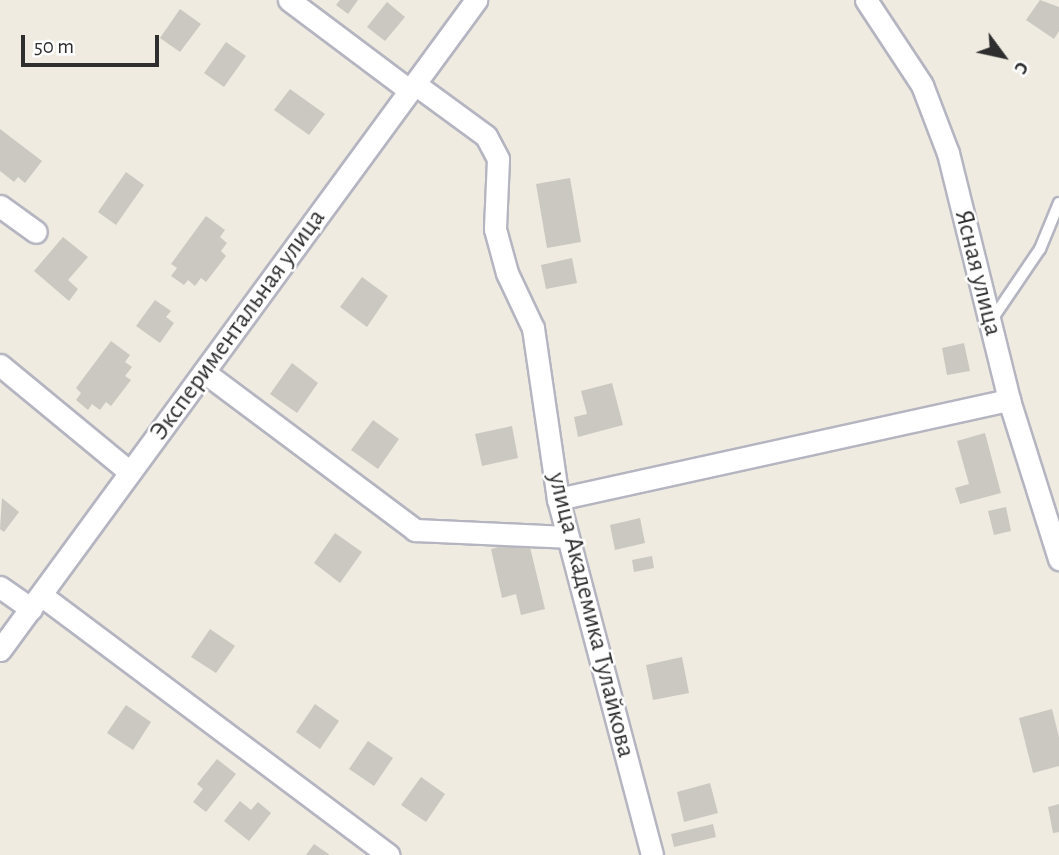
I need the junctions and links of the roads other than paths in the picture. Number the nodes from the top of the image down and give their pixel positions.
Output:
1 (289, 0) edge
2 (475, 0) edge
3 (866, 0) edge
4 (412, 87) junction
5 (1059, 203) edge
6 (0, 206) edge
7 (36, 232) dead end
8 (990, 323) junction
9 (0, 365) edge
10 (204, 372) junction
11 (1009, 400) junction
12 (130, 472) junction
13 (558, 499) junction
14 (567, 537) junction
15 (1059, 559) edge
16 (0, 587) edge
17 (36, 602) junction
18 (0, 650) edge
19 (388, 855) edge
20 (652, 855) edge

1 - 4 street, улица Академика Тулайкова
2 - 4 street, Экспериментальная улица
3 - 8 street, Ясная улица
4 - 10 street, Экспериментальная улица
4 - 13 street, улица Академика Тулайкова
5 - 8 lane
6 - 7 street
8 - 11 street, Ясная улица
9 - 12 street
10 - 12 street, Экспериментальная улица
10 - 14 street
11 - 13 street
11 - 15 street, Ясная улица
12 - 17 street, Экспериментальная улица
13 - 14 street, улица Академика Тулайкова
14 - 20 street, улица Академика Тулайкова
16 - 17 street
17 - 18 street, Экспериментальная улица
17 - 19 street

